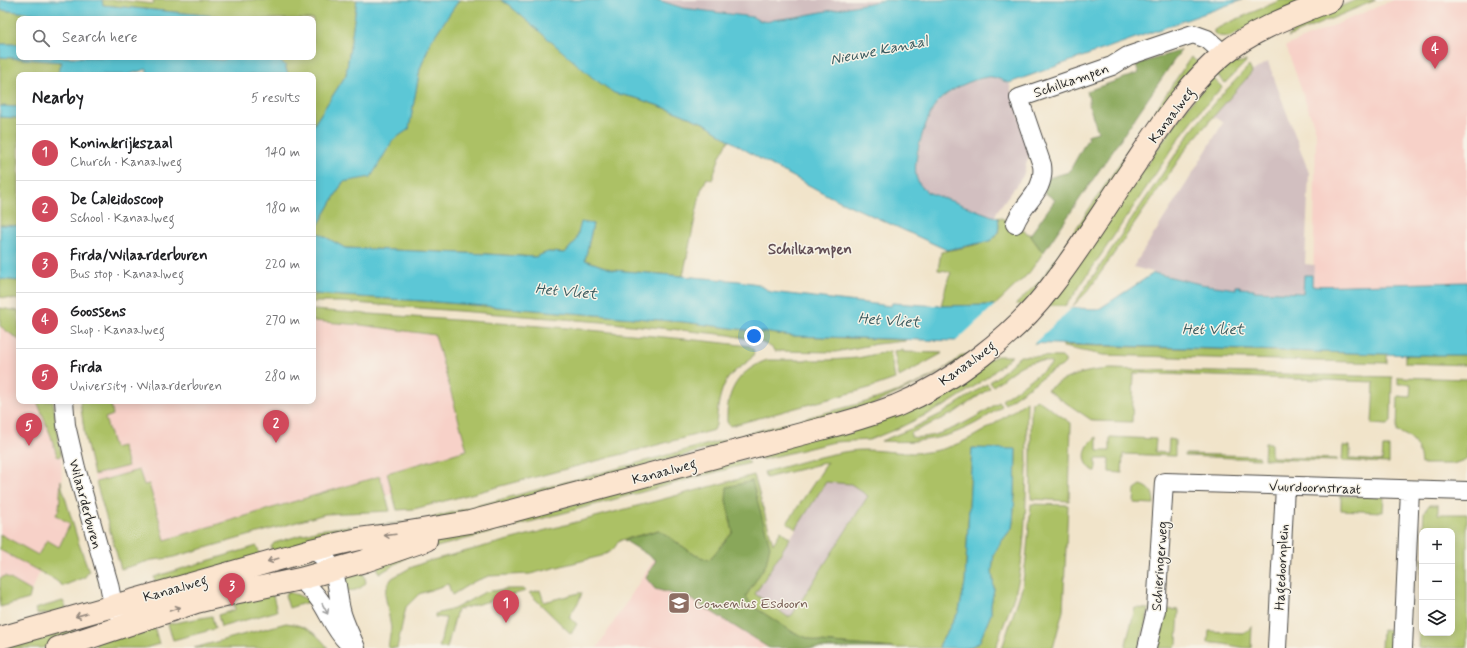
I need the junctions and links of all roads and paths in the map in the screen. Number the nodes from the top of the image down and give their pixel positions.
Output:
1 (1331, 0) edge
2 (1224, 54) junction
3 (1015, 224) dead end
4 (64, 404) edge
5 (1164, 482) joint
6 (1285, 486) junction
7 (1410, 490) junction
8 (1467, 491) edge
9 (470, 522) junction
10 (311, 550) junction
11 (334, 569) junction
12 (300, 579) junction
13 (113, 605) junction
14 (143, 620) junction
15 (0, 638) edge
16 (89, 638) junction
17 (58, 648) edge
18 (355, 648) edge
19 (1147, 648) edge
20 (1277, 648) edge
21 (1403, 648) edge

1 - 2 main road, Kanaalweg
2 - 3 street, Schilkampen
2 - 9 main road, Kanaalweg
4 - 13 street, Wilaarderburen
5 - 6 street, Vuurdoornstraat
5 - 19 street, Schieringerweg
6 - 7 street, Vuurdoornstraat
6 - 20 street, Hagedoornplein
7 - 8 street, Vuurdoornstraat
7 - 21 street
9 -> 10 main road, Kanaalweg
9 - 11 main road, Kanaalweg
10 - 11 street
10 -> 13 main road, Kanaalweg
11 - 12 main road, Kanaalweg
11 - 18 street
14 -> 12 main road, Kanaalweg
12 -> 18 street
13 - 14 street
13 -> 15 main road, Kanaalweg
13 - 16 street
14 - 16 main road, Kanaalweg
16 - 17 main road, Kanaalweg

